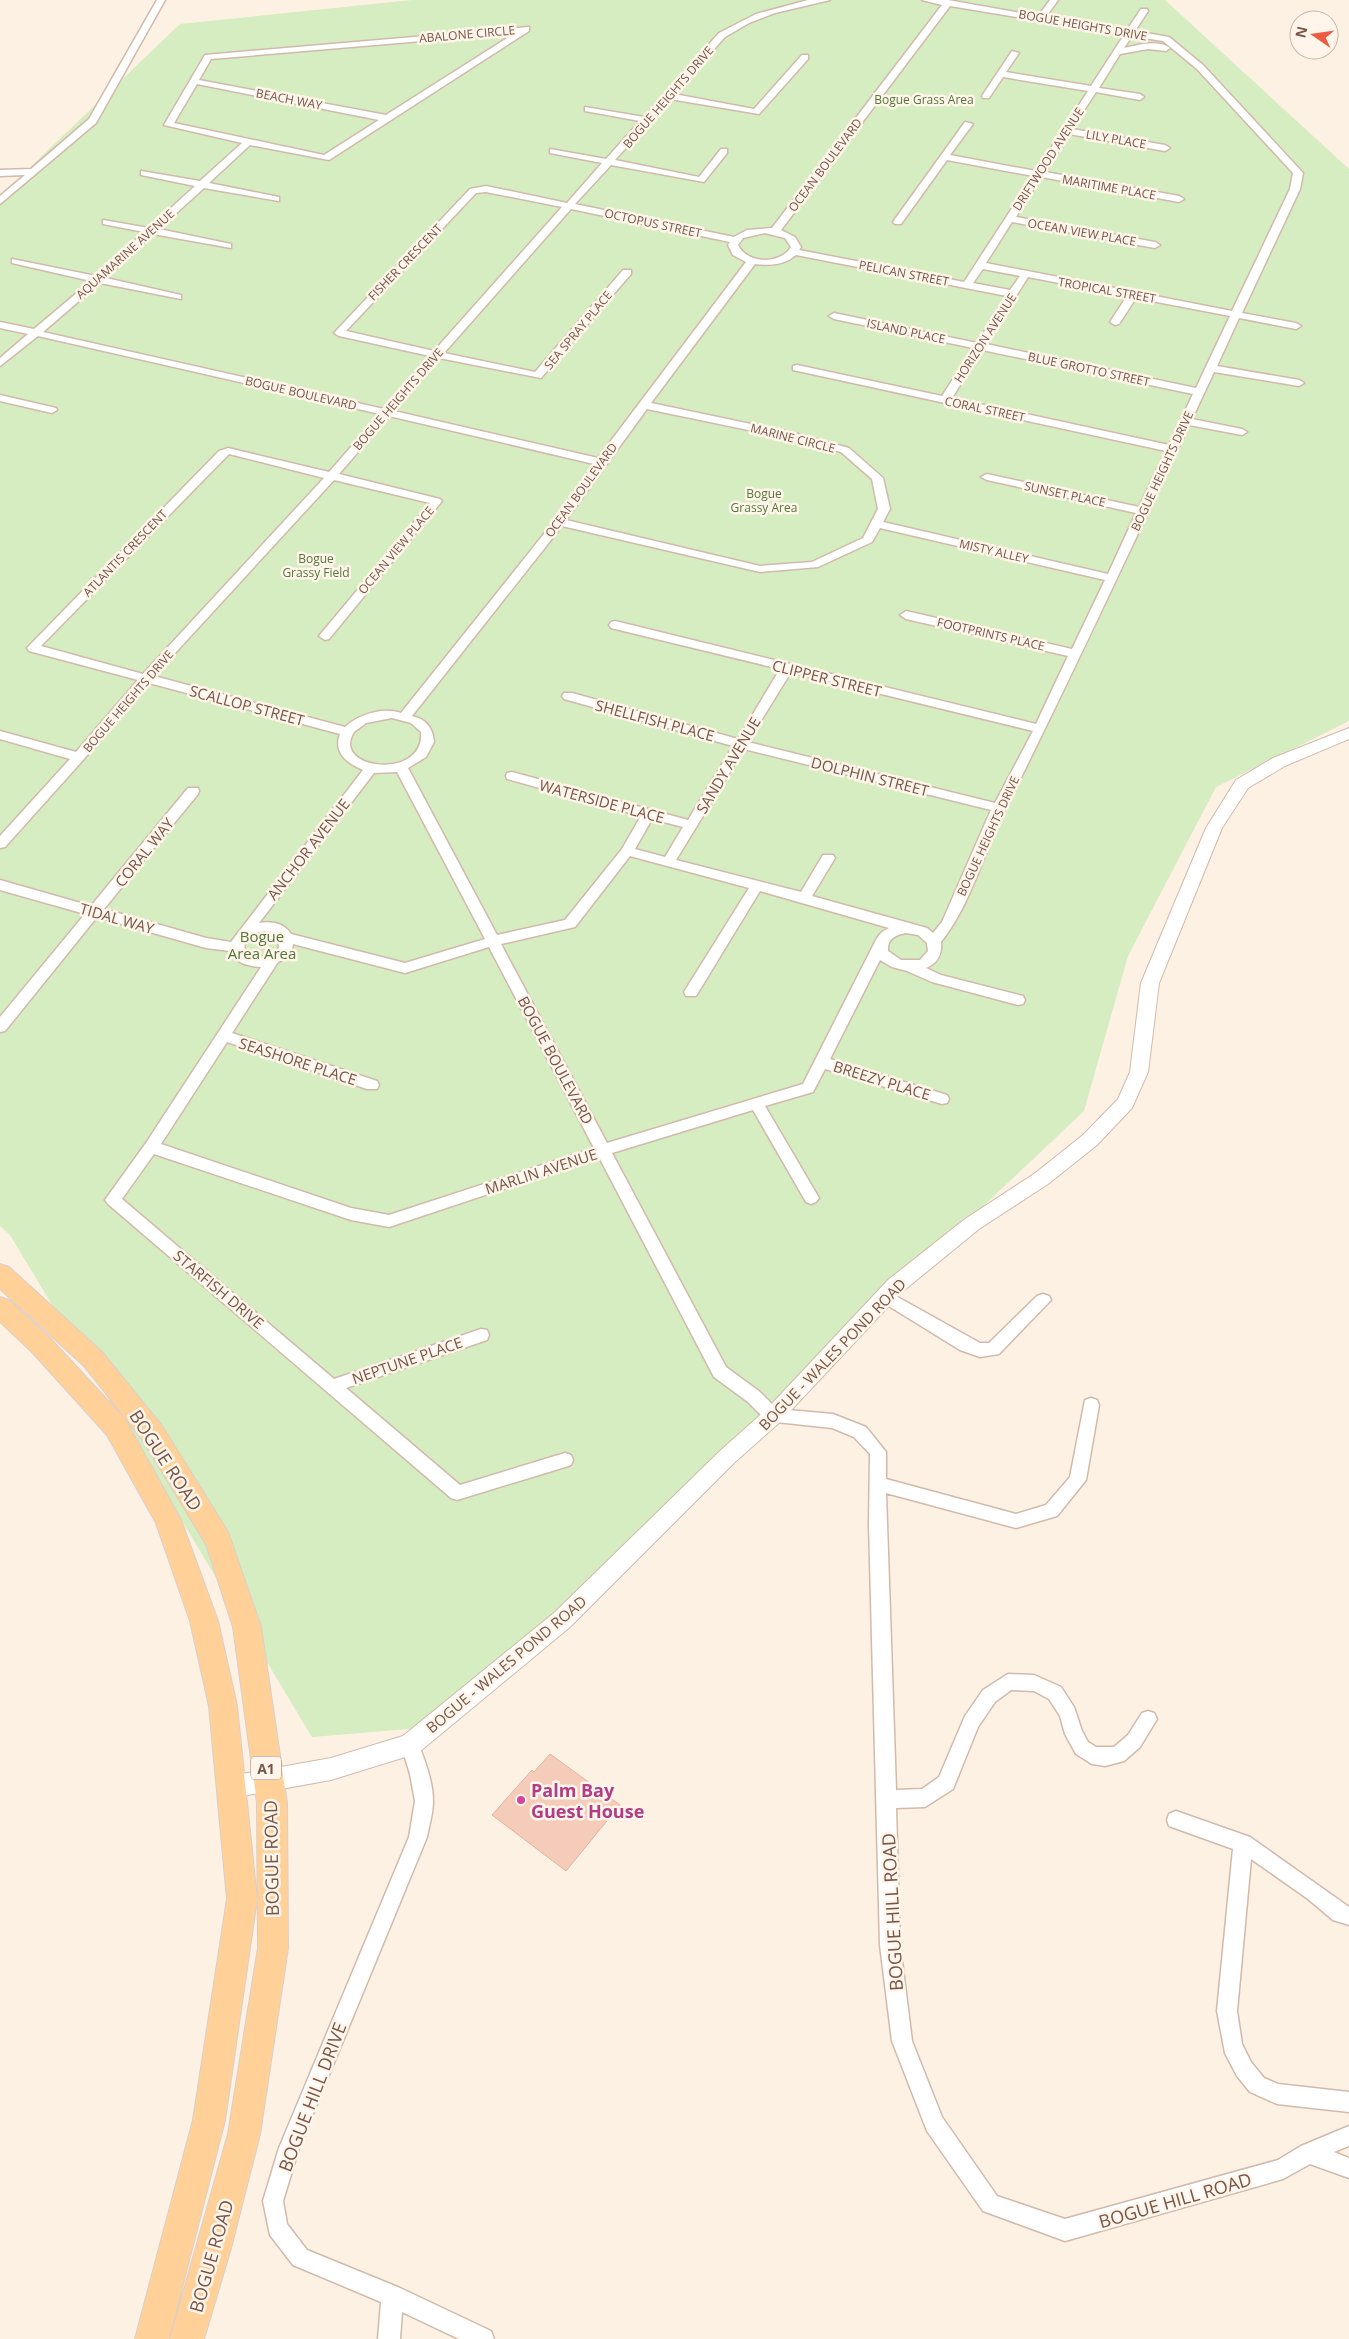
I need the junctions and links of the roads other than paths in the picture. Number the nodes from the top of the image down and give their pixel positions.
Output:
1 (161, 0) edge
2 (826, 0) edge
3 (926, 0) edge
4 (1054, 0) edge
5 (948, 3) junction
6 (1144, 11) dead end
7 (1041, 18) junction
8 (1129, 33) junction
9 (1178, 48) junction
10 (1119, 52) junction
11 (1016, 53) dead end
12 (805, 57) dead end
13 (1002, 74) junction
14 (193, 81) junction
15 (1094, 89) junction
16 (670, 96) junction
17 (986, 96) dead end
18 (1140, 97) dead end
19 (588, 109) dead end
20 (385, 118) junction
21 (648, 120) junction
22 (968, 124) dead end
23 (1066, 131) junction
24 (248, 142) junction
25 (1165, 148) dead end
26 (553, 151) dead end
27 (724, 152) dead end
28 (944, 157) junction
29 (610, 163) junction
30 (34, 172) junction
31 (0, 173) edge
32 (144, 173) dead end
33 (1039, 174) junction
34 (201, 184) junction
35 (276, 199) dead end
36 (1179, 199) dead end
37 (0, 201) edge
38 (570, 206) junction
39 (1010, 218) junction
40 (106, 222) dead end
41 (898, 222) dead end
42 (775, 231) junction
43 (151, 232) junction
44 (736, 240) junction
45 (1154, 245) dead end
46 (228, 246) dead end
47 (795, 252) junction
48 (753, 260) junction
49 (15, 261) dead end
50 (979, 265) junction
51 (627, 272) dead end
52 (1025, 275) junction
53 (98, 280) junction
54 (967, 285) junction
55 (1013, 294) junction
56 (1133, 295) junction
57 (178, 297) dead end
58 (1235, 314) junction
59 (834, 316) dead end
60 (1115, 322) dead end
61 (0, 325) edge
62 (1296, 326) dead end
63 (34, 333) junction
64 (979, 346) junction
65 (436, 355) junction
66 (0, 363) edge
67 (797, 368) dead end
68 (1210, 368) junction
69 (1299, 383) dead end
70 (1199, 392) junction
71 (0, 398) edge
72 (945, 400) junction
73 (645, 405) junction
74 (52, 410) dead end
75 (386, 413) junction
76 (1186, 421) junction
77 (1242, 432) dead end
78 (1173, 449) junction
79 (601, 462) junction
80 (330, 477) junction
81 (987, 477) dead end
82 (1144, 511) junction
83 (559, 522) junction
84 (877, 524) junction
85 (1112, 578) junction
86 (906, 615) dead end
87 (615, 625) dead end
88 (325, 636) dead end
89 (1075, 654) junction
90 (787, 668) junction
91 (146, 678) junction
92 (568, 696) dead end
93 (405, 716) junction
94 (1040, 729) junction
95 (348, 732) junction
96 (1349, 733) edge
97 (0, 735) edge
98 (742, 744) junction
99 (79, 757) junction
100 (401, 767) junction
101 (371, 768) junction
102 (512, 776) dead end
103 (193, 791) dead end
104 (999, 808) junction
105 (648, 814) junction
106 (691, 825) junction
107 (2, 839) edge
108 (627, 851) junction
109 (828, 858) dead end
110 (669, 861) junction
111 (0, 885) edge
112 (757, 885) junction
113 (804, 898) junction
114 (95, 912) junction
115 (879, 919) junction
116 (948, 924) junction
117 (910, 929) junction
118 (247, 930) junction
119 (287, 938) junction
120 (883, 939) junction
121 (493, 941) junction
122 (934, 941) junction
123 (236, 947) junction
124 (273, 960) junction
125 (928, 962) junction
126 (892, 963) junction
127 (911, 967) junction
128 (865, 970) junction
129 (937, 979) junction
130 (691, 992) dead end
131 (1018, 1000) dead end
132 (0, 1027) edge
133 (224, 1036) junction
134 (821, 1062) junction
135 (372, 1085) dead end
136 (942, 1099) dead end
137 (756, 1103) junction
138 (151, 1147) junction
139 (604, 1150) junction
140 (811, 1198) dead end
141 (0, 1274) edge
142 (885, 1296) junction
143 (1044, 1300) dead end
144 (0, 1307) edge
145 (482, 1335) dead end
146 (333, 1386) junction
147 (1091, 1405) dead end
148 (774, 1416) junction
149 (565, 1460) dead end
150 (878, 1484) junction
151 (1148, 1719) dead end
152 (410, 1745) junction
153 (267, 1780) junction
154 (231, 1787) junction
155 (887, 1799) junction
156 (1176, 1820) dead end
157 (1242, 1843) junction
158 (1349, 1916) edge
159 (1349, 2102) edge
160 (1349, 2136) edge
161 (1308, 2153) junction
162 (1349, 2168) edge
163 (392, 2296) junction
164 (152, 2339) edge
165 (187, 2339) edge
166 (390, 2339) edge
167 (483, 2339) edge

1 - 30 street
2 - 16 street, BOGUE HEIGHTS DRIVE
3 - 5 street, BOGUE HEIGHTS DRIVE
4 - 7 street
5 - 7 street, BOGUE HEIGHTS DRIVE
5 - 42 street, OCEAN BOULEVARD
6 - 8 street, DRIFTWOOD AVENUE
7 - 8 street, BOGUE HEIGHTS DRIVE
8 - 9 street, BOGUE HEIGHTS DRIVE
8 - 10 street, DRIFTWOOD AVENUE
9 - 10 street, BOGUE HEIGHTS DRIVE
9 - 58 street, BOGUE HEIGHTS DRIVE
10 - 15 street, DRIFTWOOD AVENUE
11 - 13 street
12 - 16 street
13 - 15 street
13 - 17 street
14 - 20 street, BEACH WAY
14 - 20 street, ABALONE CIRCLE
14 - 24 street, ABALONE CIRCLE
15 - 18 street
15 - 23 street, DRIFTWOOD AVENUE
16 - 21 street, BOGUE HEIGHTS DRIVE
19 - 21 street
20 - 24 street, ABALONE CIRCLE
21 - 29 street, BOGUE HEIGHTS DRIVE
22 - 28 street
23 - 25 street, LILY PLACE
23 - 33 street, DRIFTWOOD AVENUE
24 - 34 street, AQUAMARINE AVENUE
26 - 29 street
27 - 29 street
28 - 33 street, MARITIME PLACE
28 - 41 street
29 - 38 street, BOGUE HEIGHTS DRIVE
30 - 31 street
30 - 37 street
32 - 34 street
33 - 36 street, MARITIME PLACE
33 - 39 street, DRIFTWOOD AVENUE
34 - 35 street
34 - 43 street, AQUAMARINE AVENUE
38 - 44 street, OCTOPUS STREET
38 - 65 street, BOGUE HEIGHTS DRIVE
38 - 65 street, FISHER CRESCENT
39 - 45 street, OCEAN VIEW PLACE
39 - 50 street, DRIFTWOOD AVENUE
40 - 43 street
42 - 44 street
42 - 47 street
43 - 46 street
43 - 53 street, AQUAMARINE AVENUE
44 - 48 street
47 - 48 street
47 - 54 street, PELICAN STREET
48 - 73 street, OCEAN BOULEVARD
49 - 53 street
50 - 52 street, TROPICAL STREET
50 - 54 street, DRIFTWOOD AVENUE
51 - 65 street, SEA SPRAY PLACE
52 - 55 street, HORIZON AVENUE
52 - 56 street, TROPICAL STREET
53 - 57 street
53 - 63 street, AQUAMARINE AVENUE
54 - 55 street, PELICAN STREET
55 - 64 street, HORIZON AVENUE
56 - 58 street, TROPICAL STREET
56 - 60 street
58 - 62 street, TROPICAL STREET
58 - 68 street, BOGUE HEIGHTS DRIVE
59 - 64 street, ISLAND PLACE
61 - 63 street, BOGUE BOULEVARD
63 - 66 street, AQUAMARINE AVENUE
63 - 75 street, BOGUE BOULEVARD
64 - 70 street, BLUE GROTTO STREET
64 - 72 street, HORIZON AVENUE
65 - 75 street, BOGUE HEIGHTS DRIVE
67 - 72 street, CORAL STREET
68 - 69 street
68 - 70 street, BOGUE HEIGHTS DRIVE
70 - 76 street, BOGUE HEIGHTS DRIVE
71 - 74 street
72 - 78 street, CORAL STREET
73 - 79 street, OCEAN BOULEVARD
73 - 84 street, MARINE CIRCLE
75 - 79 street, BOGUE BOULEVARD
75 - 80 street, BOGUE HEIGHTS DRIVE
76 - 77 street
76 - 78 street, BOGUE HEIGHTS DRIVE
78 - 82 street, BOGUE HEIGHTS DRIVE
79 - 83 street, OCEAN BOULEVARD
80 - 88 street, OCEAN VIEW PLACE
80 - 91 street, BOGUE HEIGHTS DRIVE
80 - 91 street, ATLANTIS CRESCENT
81 - 82 street, SUNSET PLACE
82 - 85 street, BOGUE HEIGHTS DRIVE
83 - 84 street, MARINE CIRCLE
83 - 93 street, OCEAN BOULEVARD
84 - 85 street, MISTY ALLEY
85 - 89 street, BOGUE HEIGHTS DRIVE
86 - 89 street, FOOTPRINTS PLACE
87 - 90 street, CLIPPER STREET
89 - 94 street, BOGUE HEIGHTS DRIVE
90 - 94 street, CLIPPER STREET
90 - 98 street, SANDY AVENUE
91 - 95 street, SCALLOP STREET
91 - 99 street, BOGUE HEIGHTS DRIVE
92 - 98 street, SHELLFISH PLACE
93 - 95 street
93 - 100 street
94 - 104 street, BOGUE HEIGHTS DRIVE
95 - 101 street
96 - 142 street, BOGUE - WALES POND ROAD
97 - 99 street
98 - 104 street, DOLPHIN STREET
98 - 106 street, SANDY AVENUE
99 - 107 street, BOGUE HEIGHTS DRIVE
100 - 101 street
100 - 121 street, BOGUE BOULEVARD
101 - 118 street, ANCHOR AVENUE
102 - 105 street, WATERSIDE PLACE
103 - 114 street, CORAL WAY
104 - 116 street, BOGUE HEIGHTS DRIVE
105 - 106 street, WATERSIDE PLACE
105 - 108 street
106 - 110 street, SANDY AVENUE
108 - 110 street
108 - 121 street
109 - 113 street
110 - 112 street
111 - 114 street, TIDAL WAY
112 - 113 street
112 - 130 street
113 - 115 street
114 - 123 street, TIDAL WAY
114 - 132 street, CORAL WAY
115 - 117 street
115 - 120 street
116 - 117 street
116 - 122 street, BOGUE HEIGHTS DRIVE
117 - 120 street
117 - 122 street
118 - 119 street
118 - 123 street
119 - 121 street
119 - 124 street
120 - 126 street
120 - 128 street, MARLIN AVENUE
121 - 139 street, BOGUE BOULEVARD
122 - 125 street
123 - 124 street
124 - 133 street, STARFISH DRIVE
125 - 127 street
125 - 129 street
126 - 127 street
126 - 128 street
127 - 129 street
128 - 134 street, MARLIN AVENUE
129 - 131 street
133 - 135 street, SEASHORE PLACE
133 - 138 street, STARFISH DRIVE
134 - 136 street, BREEZY PLACE
134 - 137 street, MARLIN AVENUE
137 - 139 street, MARLIN AVENUE
137 - 140 street
138 - 139 street, MARLIN AVENUE
138 - 146 street, STARFISH DRIVE
139 - 148 street, BOGUE BOULEVARD
141 - 153 main road, BOGUE ROAD / A1
142 - 143 street
142 - 148 street, BOGUE - WALES POND ROAD
144 - 154 main road, BOGUE ROAD / A1
145 - 146 street, NEPTUNE PLACE
146 - 149 street, STARFISH DRIVE
147 - 150 street
148 - 150 street, BOGUE HILL ROAD
148 - 152 street, BOGUE - WALES POND ROAD
150 - 155 street, BOGUE HILL ROAD
151 - 155 street
152 - 153 street, BOGUE - WALES POND ROAD
152 - 163 street, BOGUE HILL DRIVE
153 - 154 street, BOGUE - WALES POND ROAD
153 - 165 main road, BOGUE ROAD / A1
154 - 164 main road, BOGUE ROAD / A1
155 - 161 street, BOGUE HILL ROAD
156 - 157 street
157 - 158 street
157 - 159 street
160 - 161 street, BOGUE HILL ROAD
161 - 162 street
163 - 166 street
163 - 167 street, BOGUE HILL DRIVE

